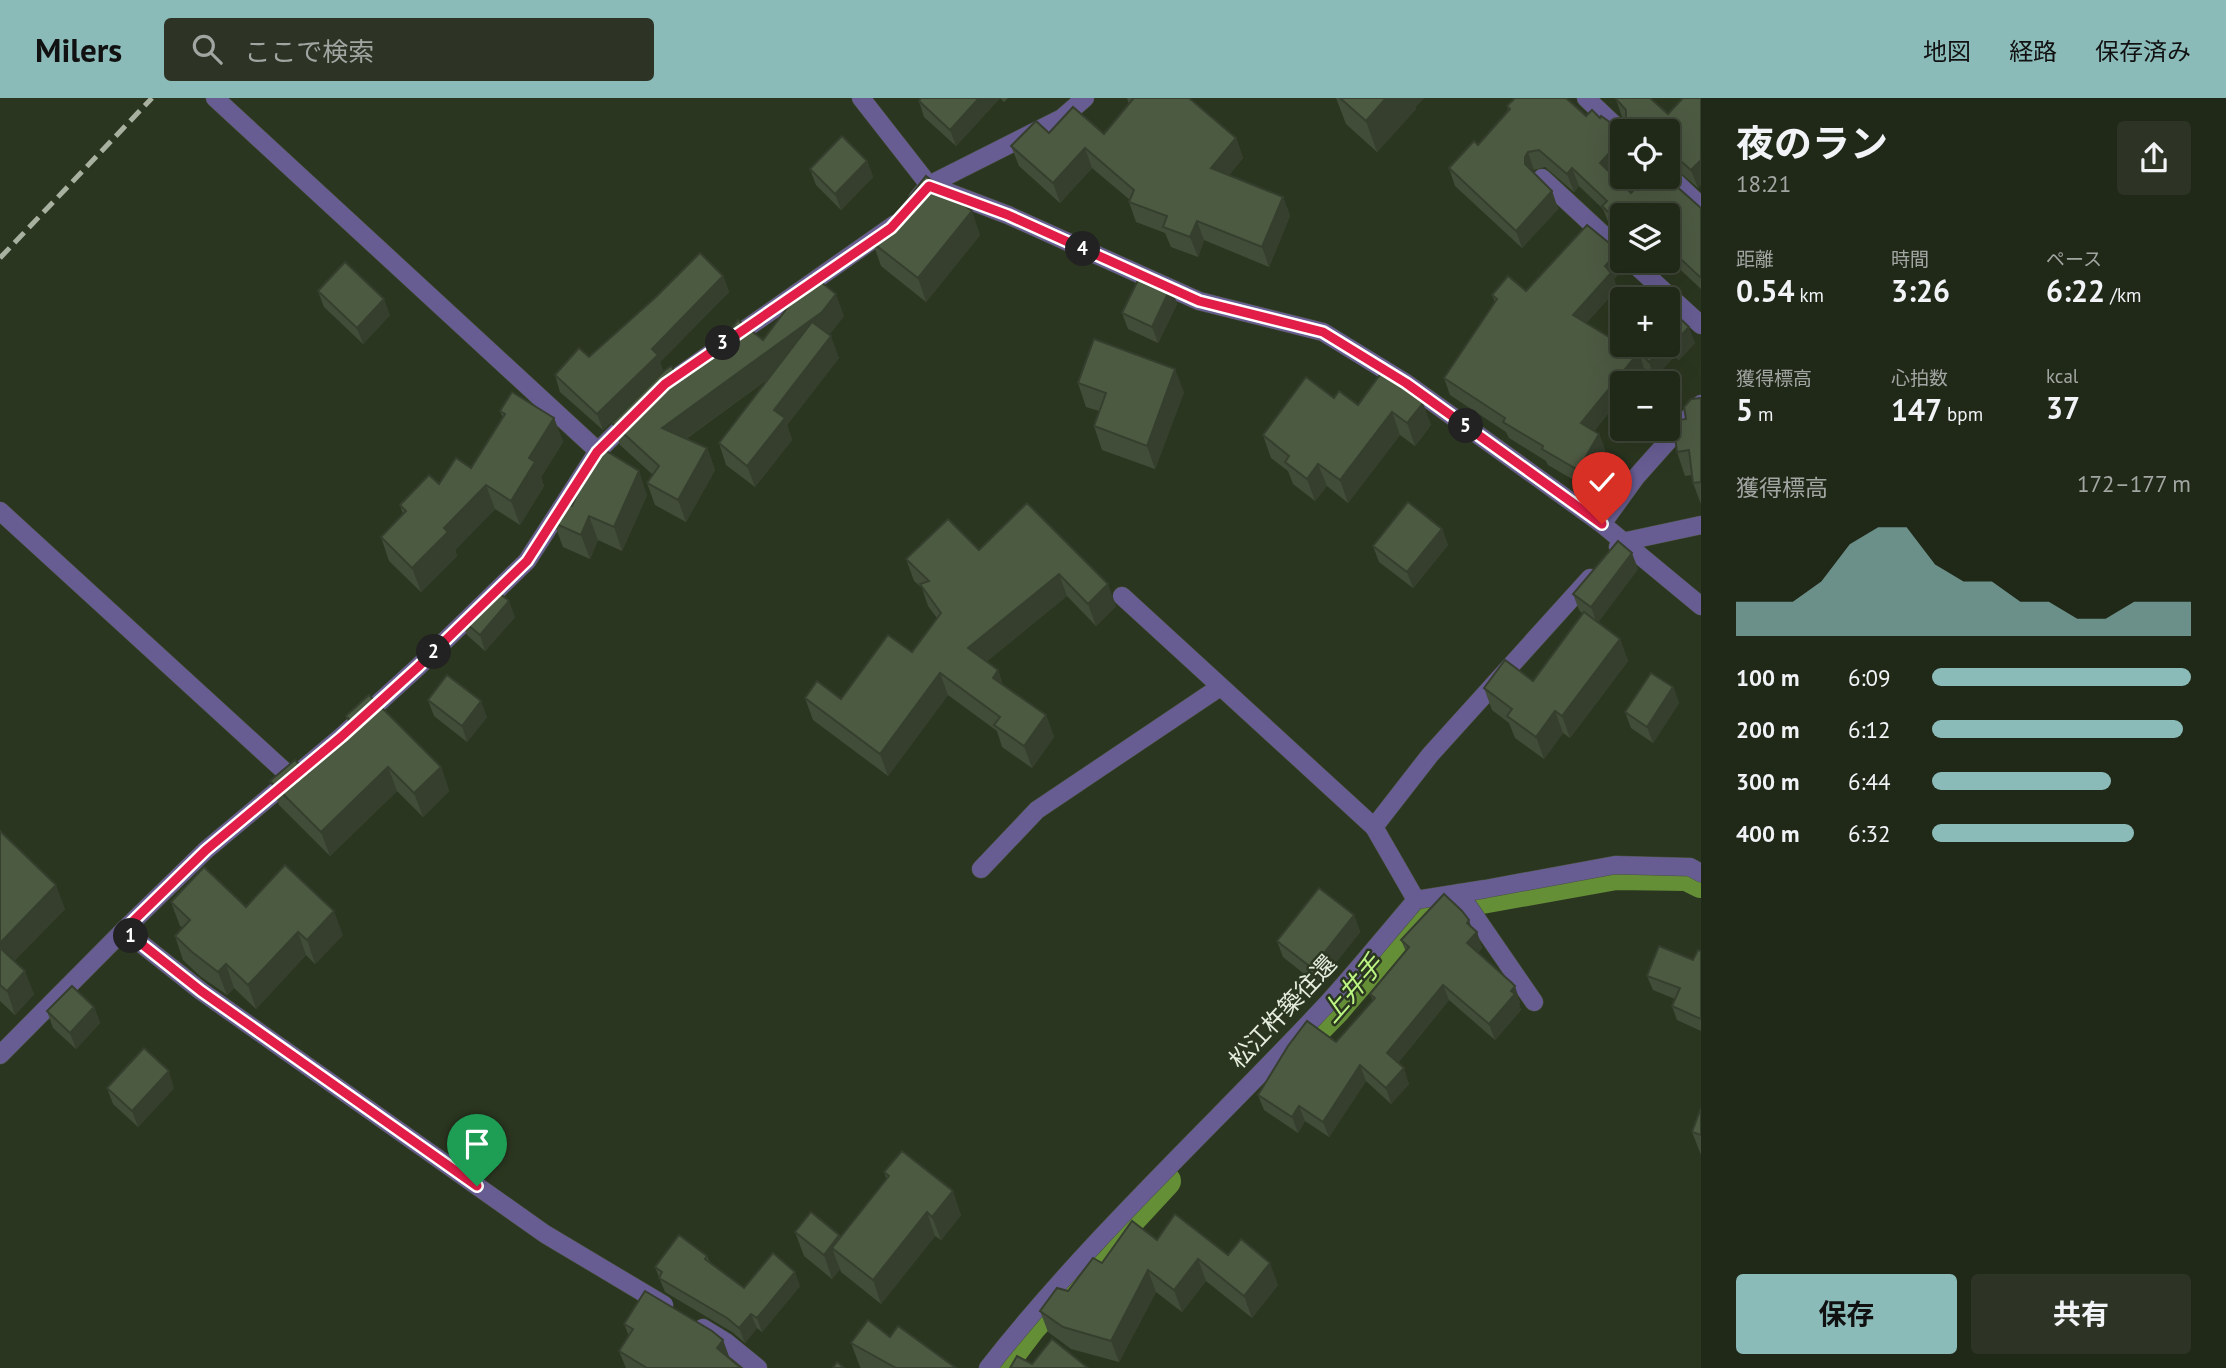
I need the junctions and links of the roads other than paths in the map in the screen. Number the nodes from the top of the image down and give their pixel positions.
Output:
1 (215, 98) edge
2 (861, 98) edge
3 (1085, 98) edge
4 (1586, 98) edge
5 (1610, 121) edge
6 (1542, 178) edge
7 (929, 186) junction
8 (1680, 186) edge
9 (1701, 206) edge
10 (1610, 241) edge
11 (1644, 273) edge
12 (1701, 325) edge
13 (1701, 404) edge
14 (597, 452) junction
15 (0, 511) edge
16 (1602, 524) junction
17 (1701, 526) edge
18 (1622, 542) junction
19 (1122, 596) dead end
20 (1701, 606) edge
21 (1220, 687) junction
22 (292, 779) junction
23 (1374, 827) junction
24 (981, 869) dead end
25 (1701, 873) edge
26 (1459, 893) junction
27 (1416, 900) junction
28 (124, 930) junction
29 (1534, 1002) dead end
30 (0, 1055) edge
31 (758, 1368) edge
32 (988, 1368) edge

1 - 14 street
2 - 7 street
3 - 7 street
4 - 5 street
6 - 10 street
7 - 14 street
7 - 16 street
8 - 9 street
11 - 12 street
13 - 16 street
14 - 22 street
15 - 22 street
16 - 18 street
17 - 18 street
18 - 20 street
18 - 23 street
19 - 21 street
21 - 23 street
21 - 24 street
22 - 28 street
23 - 27 street
25 - 26 street
26 - 27 street
26 - 29 street
27 - 32 street, 松江杵築往還
28 - 30 street
28 - 31 street

